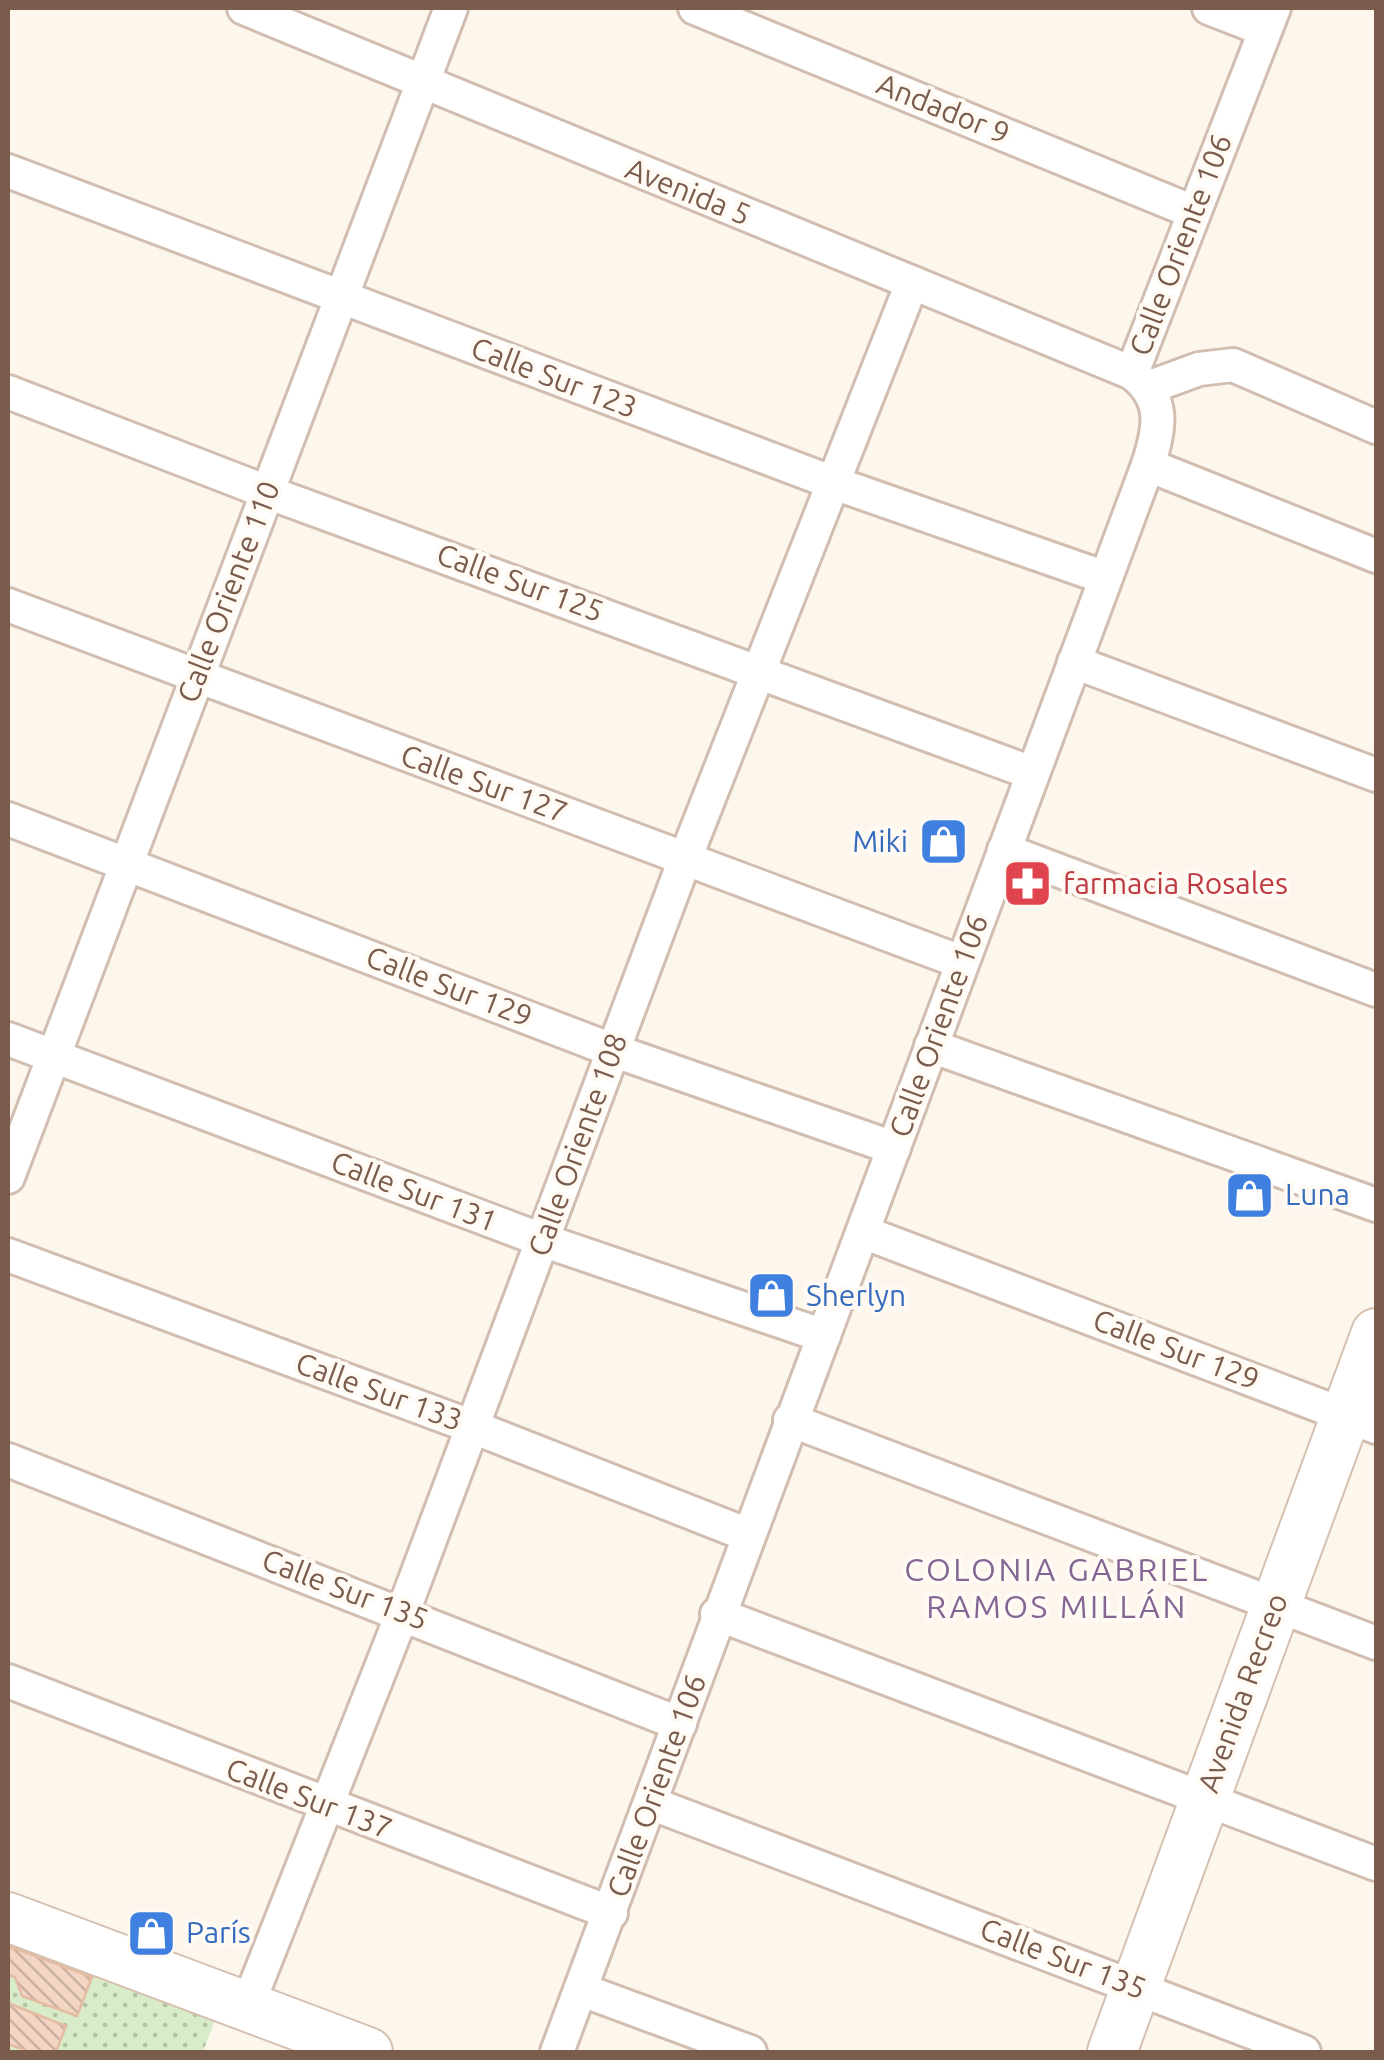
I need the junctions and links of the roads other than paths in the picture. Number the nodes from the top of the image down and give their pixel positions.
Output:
1 (244, 8) edge
2 (451, 8) edge
3 (695, 8) edge
4 (1209, 8) edge
5 (1268, 18) edge
6 (422, 83) junction
7 (8, 171) edge
8 (1192, 212) junction
9 (912, 284) junction
10 (340, 296) junction
11 (1141, 380) junction
12 (8, 392) edge
13 (1376, 427) edge
14 (1148, 464) junction
15 (831, 482) junction
16 (267, 492) junction
17 (1376, 556) edge
18 (1104, 578) junction
19 (8, 606) edge
20 (1074, 662) junction
21 (761, 670) junction
22 (196, 678) junction
23 (1032, 772) junction
24 (1376, 774) edge
25 (8, 818) edge
26 (1004, 850) junction
27 (686, 859) junction
28 (126, 863) junction
29 (961, 962) junction
30 (1376, 990) edge
31 (8, 1039) edge
32 (932, 1046) junction
33 (612, 1050) junction
34 (54, 1057) junction
35 (894, 1148) junction
36 (8, 1177) edge
37 (1376, 1205) edge
38 (863, 1232) junction
39 (542, 1240) junction
40 (8, 1255) edge
41 (1376, 1333) edge
42 (824, 1336) junction
43 (790, 1420) junction
44 (1361, 1421) edge
45 (473, 1427) junction
46 (8, 1460) edge
47 (748, 1535) junction
48 (1275, 1605) junction
49 (403, 1612) junction
50 (718, 1614) junction
51 (1376, 1643) edge
52 (8, 1682) edge
53 (680, 1724) junction
54 (1205, 1797) junction
55 (653, 1804) junction
56 (324, 1806) junction
57 (1376, 1864) edge
58 (611, 1913) junction
59 (8, 1917) edge
60 (1136, 1986) junction
61 (582, 1990) junction
62 (248, 2008) junction
63 (368, 2052) edge
64 (557, 2052) edge
65 (750, 2052) edge
66 (1112, 2052) edge
67 (1304, 2052) edge

1 - 6 street, Avenida 5
2 - 6 street, Calle Oriente 110
3 - 8 street, Andador 9
4 - 5 street
5 - 8 street, Calle Oriente 106
6 - 9 street, Avenida 5
6 - 10 street, Calle Oriente 110
7 - 10 street, Calle Sur 123
8 - 11 street, Calle Oriente 106
9 - 11 street, Avenida 5
9 - 15 street, Calle Oriente 108
10 - 15 street, Calle Sur 123
10 - 16 street, Calle Oriente 110
11 - 13 street
11 - 14 street, Calle Oriente 106
12 - 16 street, Calle Sur 125
14 - 17 street
14 - 18 street, Calle Oriente 106
15 - 18 street, Calle Sur 123
15 - 21 street, Calle Oriente 108
16 - 21 street, Calle Sur 125
16 - 22 street, Calle Oriente 110
18 - 20 street, Calle Oriente 106
19 - 22 street, Calle Sur 127
20 - 23 street, Calle Oriente 106
20 - 24 street
21 - 23 street, Calle Sur 125
21 - 27 street, Calle Oriente 108
22 - 27 street, Calle Sur 127
22 - 28 street, Calle Oriente 110
23 - 26 street, Calle Oriente 106
25 - 28 street, Calle Sur 129
26 - 29 street, Calle Oriente 106
26 - 30 street
27 - 29 street, Calle Sur 127
27 - 33 street, Calle Oriente 108
28 - 33 street, Calle Sur 129
28 - 34 street, Calle Oriente 110
29 - 32 street, Calle Oriente 106
31 - 34 street, Calle Sur 131
32 - 35 street, Calle Oriente 106
32 - 37 street
33 - 35 street, Calle Sur 129
33 - 39 street, Calle Oriente 108
34 - 36 street, Calle Oriente 110
34 - 39 street, Calle Sur 131
35 - 38 street, Calle Oriente 106
38 - 42 street, Calle Oriente 106
38 - 44 street, Calle Sur 129
39 - 42 street, Calle Sur 131
39 - 45 street, Calle Oriente 108
40 - 45 street, Calle Sur 133
41 - 44 street, Avenida Recreo
42 - 43 street, Calle Oriente 106
43 - 47 street, Calle Oriente 106
43 - 48 street
44 - 48 street, Avenida Recreo
45 - 47 street, Calle Sur 133
45 - 49 street, Calle Oriente 108
46 - 49 street, Calle Sur 135
47 - 50 street, Calle Oriente 106
48 - 51 street
48 - 54 street, Avenida Recreo
49 - 53 street, Calle Sur 135
49 - 56 street, Calle Oriente 108
50 - 53 street, Calle Oriente 106
50 - 54 street
52 - 56 street, Calle Sur 137
53 - 55 street, Calle Oriente 106
54 - 57 street
54 - 60 street, Avenida Recreo
55 - 58 street, Calle Oriente 106
55 - 60 street, Calle Sur 135
56 - 58 street, Calle Sur 137
56 - 62 street, Calle Oriente 108
58 - 61 street, Calle Oriente 106
59 - 62 street
60 - 66 street, Avenida Recreo
60 - 67 street, Calle Sur 135
61 - 64 street, Calle Oriente 106
61 - 65 street
62 - 63 street

